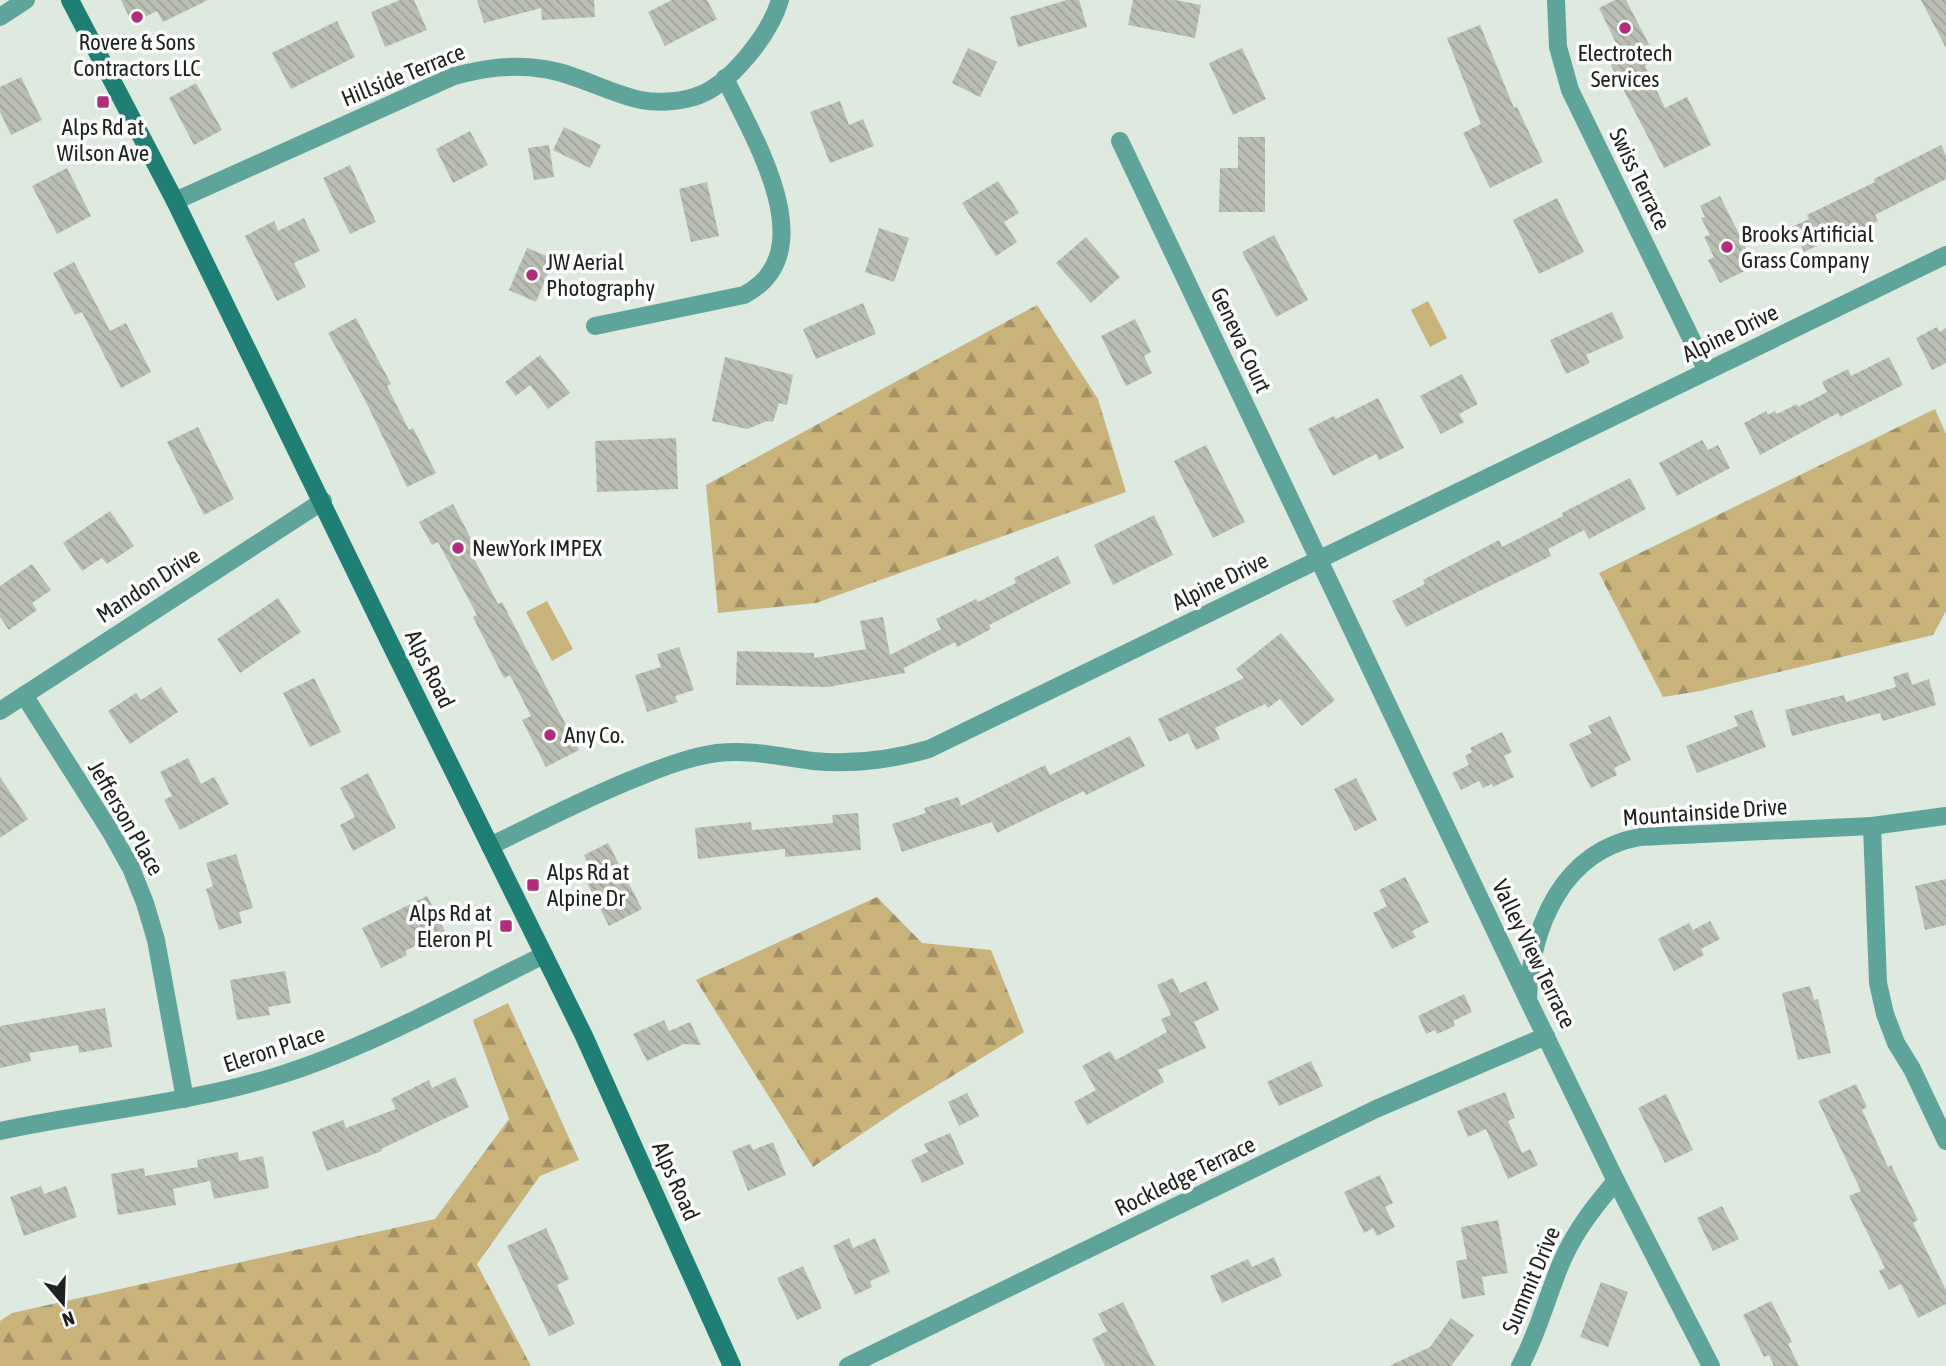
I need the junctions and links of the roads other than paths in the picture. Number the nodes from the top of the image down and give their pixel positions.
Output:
1 (26, 0) edge
2 (70, 0) edge
3 (780, 0) edge
4 (1556, 0) edge
5 (0, 17) edge
6 (725, 78) junction
7 (1120, 141) dead end
8 (175, 201) junction
9 (1946, 255) edge
10 (595, 326) dead end
11 (1707, 371) junction
12 (323, 501) junction
13 (1319, 560) junction
14 (24, 695) junction
15 (0, 711) edge
16 (1946, 816) edge
17 (1872, 826) junction
18 (490, 846) junction
19 (544, 955) junction
20 (1528, 1000) junction
21 (1546, 1036) junction
22 (185, 1099) junction
23 (0, 1131) edge
24 (1946, 1141) edge
25 (1616, 1181) junction
26 (732, 1366) edge
27 (848, 1366) edge
28 (1520, 1366) edge
29 (1711, 1366) edge

1 - 5 street
2 - 8 main road, Alps Road
3 - 6 street, Hillside Terrace
4 - 11 street, Swiss Terrace
6 - 8 street, Hillside Terrace
6 - 10 street
7 - 13 street, Geneva Court
8 - 12 main road, Alps Road
9 - 11 street, Alpine Drive
11 - 13 street, Alpine Drive
12 - 14 street, Mandon Drive
12 - 18 main road, Alps Road
13 - 18 street, Alpine Drive
13 - 20 street, Valley View Terrace
14 - 15 street, Mandon Drive
14 - 22 street, Jefferson Place
16 - 17 street, Mountainside Drive
17 - 20 street, Mountainside Drive
17 - 24 street
18 - 19 main road, Alps Road
19 - 22 street, Eleron Place
19 - 26 main road, Alps Road
20 - 21 street, Valley View Terrace
21 - 25 street, Valley View Terrace
21 - 27 street, Rockledge Terrace
22 - 23 street, Eleron Place
25 - 28 street, Summit Drive
25 - 29 street, Valley View Terrace

